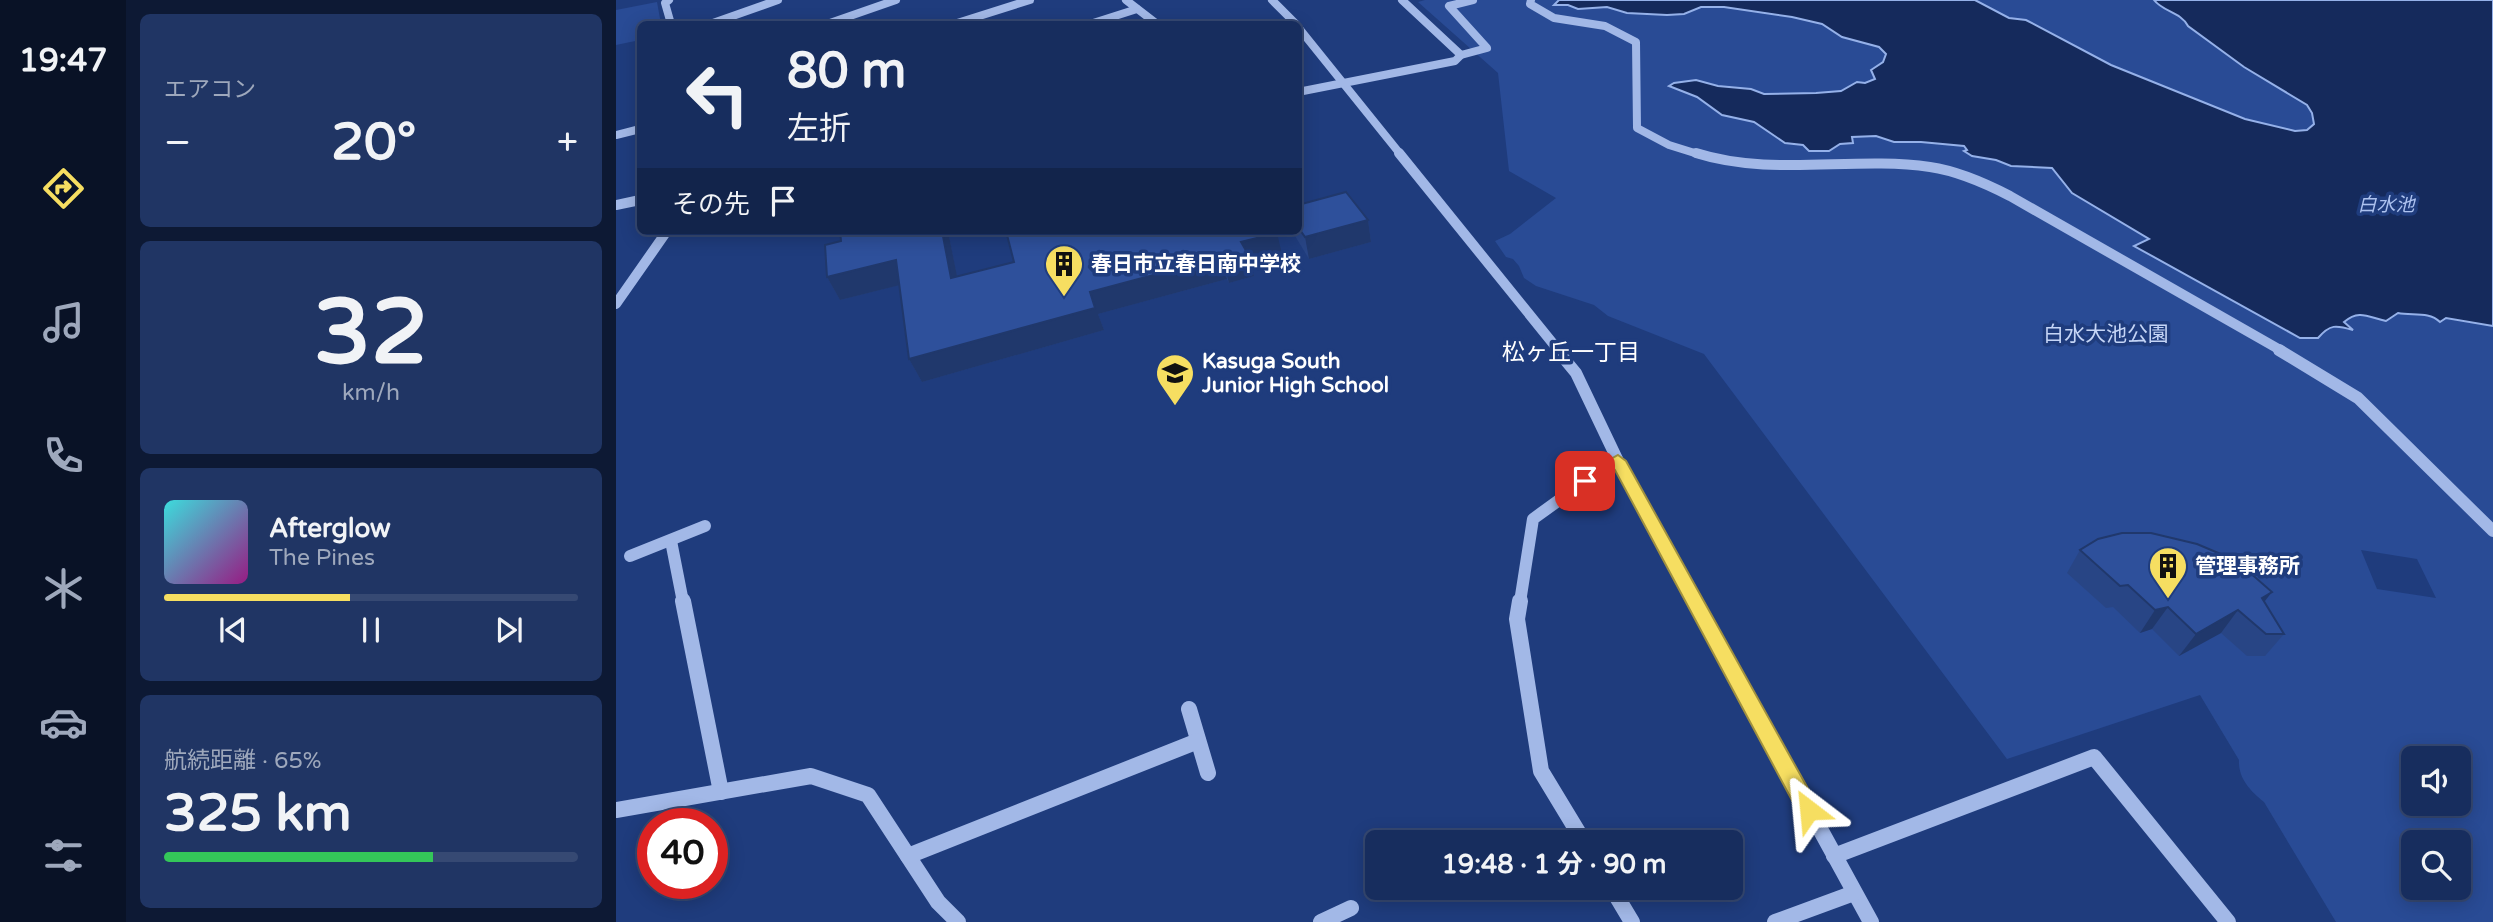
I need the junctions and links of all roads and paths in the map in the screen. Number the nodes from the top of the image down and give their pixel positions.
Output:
1 (669, 0) edge
2 (778, 0) edge
3 (896, 0) edge
4 (1030, 0) edge
5 (1126, 0) edge
6 (1272, 0) edge
7 (1473, 0) edge
8 (1531, 0) edge
9 (1407, 1) edge
10 (1136, 9) junction
11 (670, 21) edge
12 (718, 21) edge
13 (836, 21) edge
14 (964, 21) edge
15 (1099, 21) edge
16 (1153, 21) edge
17 (1292, 21) edge
18 (1302, 32) edge
19 (1461, 55) junction
20 (1343, 83) junction
21 (1302, 91) edge
22 (637, 130) edge
23 (616, 135) edge
24 (637, 201) edge
25 (616, 205) edge
26 (664, 235) edge
27 (616, 304) edge
28 (1618, 461) junction
29 (705, 526) dead end
30 (2493, 531) edge
31 (671, 541) junction
32 (630, 556) dead end
33 (1189, 709) dead end
34 (1198, 741) junction
35 (1208, 773) dead end
36 (721, 792) junction
37 (616, 810) edge
38 (1577, 830) edge
39 (908, 856) junction
40 (1834, 856) junction
41 (1854, 893) junction
42 (1619, 900) edge
43 (1351, 908) dead end
44 (958, 922) edge
45 (1321, 922) edge
46 (1632, 922) edge
47 (1775, 922) edge
48 (1871, 922) edge
49 (2228, 922) edge

1 - 11 street
2 - 12 street
3 - 13 street
4 - 14 street
5 - 10 street
6 - 17 street
7 - 19 street
8 - 30 street
9 - 19 street
10 - 15 street
10 - 16 street
18 - 20 street
19 - 20 street
20 - 21 street
20 - 28 street
22 - 23 street
24 - 25 street
26 - 27 street
28 - 38 street
28 - 40 street
29 - 31 street
31 - 32 street
31 - 36 street
33 - 34 street
34 - 35 street
34 - 39 street
36 - 37 street
36 - 39 street
39 - 44 street
40 - 41 street
40 - 49 street
41 - 47 street
41 - 48 street
42 - 46 street
43 - 45 street

